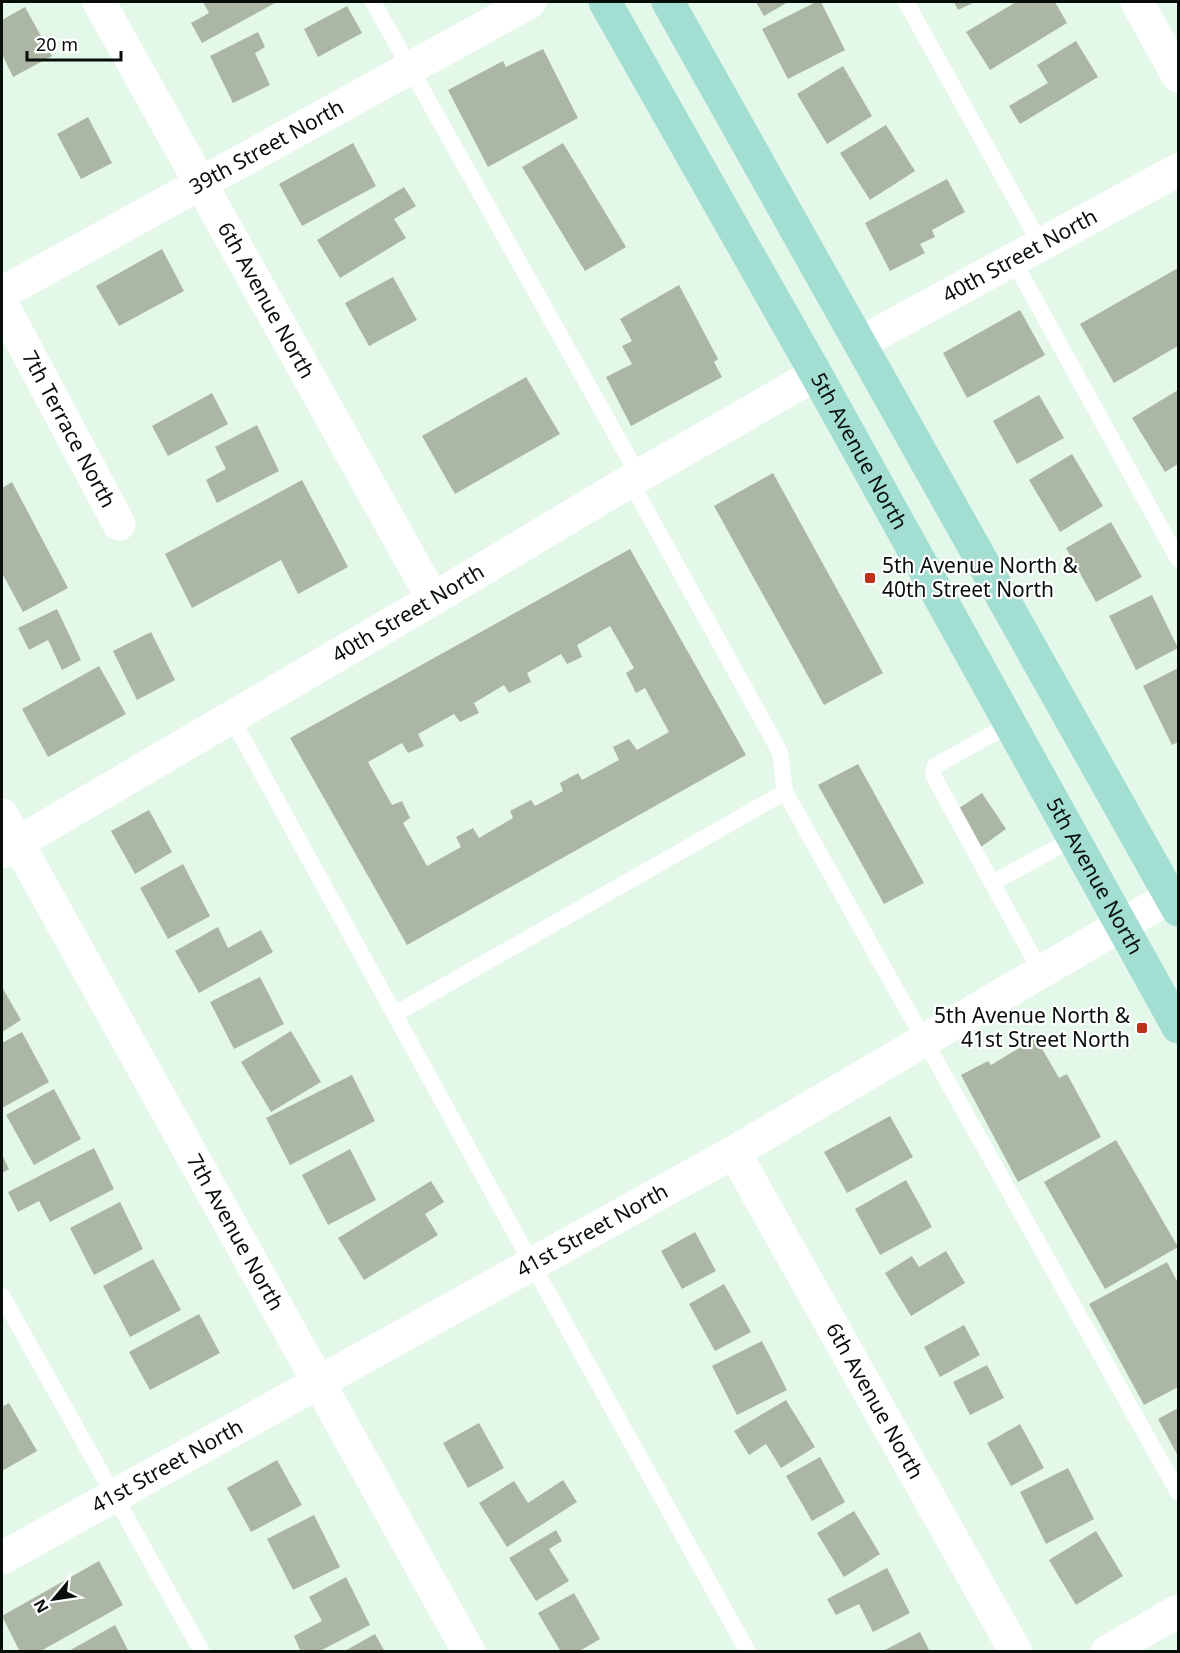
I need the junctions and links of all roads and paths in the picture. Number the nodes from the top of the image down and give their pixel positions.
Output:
1 (99, 2) edge
2 (374, 2) edge
3 (530, 2) edge
4 (605, 2) edge
5 (668, 2) edge
6 (906, 2) edge
7 (1137, 2) edge
8 (410, 68) junction
9 (1179, 76) edge
10 (1179, 170) edge
11 (200, 183) junction
12 (1027, 252) junction
13 (2, 293) edge
14 (2, 304) edge
15 (860, 343) junction
16 (816, 374) junction
17 (634, 479) junction
18 (119, 524) dead end
19 (1179, 559) edge
20 (433, 598) junction
21 (231, 717) junction
22 (1010, 724) junction
23 (784, 792) junction
24 (7, 837) edge
25 (1073, 839) junction
26 (992, 883) junction
27 (1176, 900) edge
28 (1120, 925) junction
29 (1041, 972) junction
30 (395, 1014) junction
31 (1179, 1027) edge
32 (924, 1040) junction
33 (734, 1152) junction
34 (532, 1264) junction
35 (2, 1296) edge
36 (319, 1383) junction
37 (1179, 1492) edge
38 (115, 1496) junction
39 (2, 1558) edge
40 (1179, 1611) edge
41 (202, 1652) edge
42 (469, 1652) edge
43 (748, 1652) edge
44 (1016, 1652) edge
45 (1107, 1652) edge

1 - 11 street, 6th Avenue North
2 - 8 lane
3 - 8 street, 39th Street North
4 - 16 main road, 5th Avenue North
5 - 15 main road
6 - 12 lane
7 - 9 street
8 - 11 street, 39th Street North
8 - 17 lane
10 - 12 street, 40th Street North
11 - 13 street, 39th Street North
11 - 20 street, 6th Avenue North
12 - 15 street, 40th Street North
12 - 19 lane
14 - 18 street, 7th Terrace North
15 - 27 main road
16 - 17 street, 40th Street North
16 - 22 main road, 5th Avenue North
17 - 20 street, 40th Street North
17 - 23 lane
20 - 21 street, 40th Street North
21 - 24 street, 40th Street North
21 - 30 lane
22 - 25 main road, 5th Avenue North
22 - 26 lane
23 - 30 lane
23 - 32 lane
24 - 36 street, 7th Avenue North
25 - 26 lane
25 - 28 main road, 5th Avenue North
26 - 29 lane
27 - 28 street, 41st Street North
28 - 29 street, 41st Street North
28 - 31 main road, 5th Avenue North
29 - 32 street, 41st Street North
30 - 34 lane
32 - 33 street, 41st Street North
32 - 37 lane
33 - 34 street, 41st Street North
33 - 44 street, 6th Avenue North
34 - 36 street, 41st Street North
34 - 43 lane
35 - 38 lane
36 - 38 street, 41st Street North
36 - 42 street, 7th Avenue North
38 - 39 street, 41st Street North
38 - 41 lane
40 - 45 street

